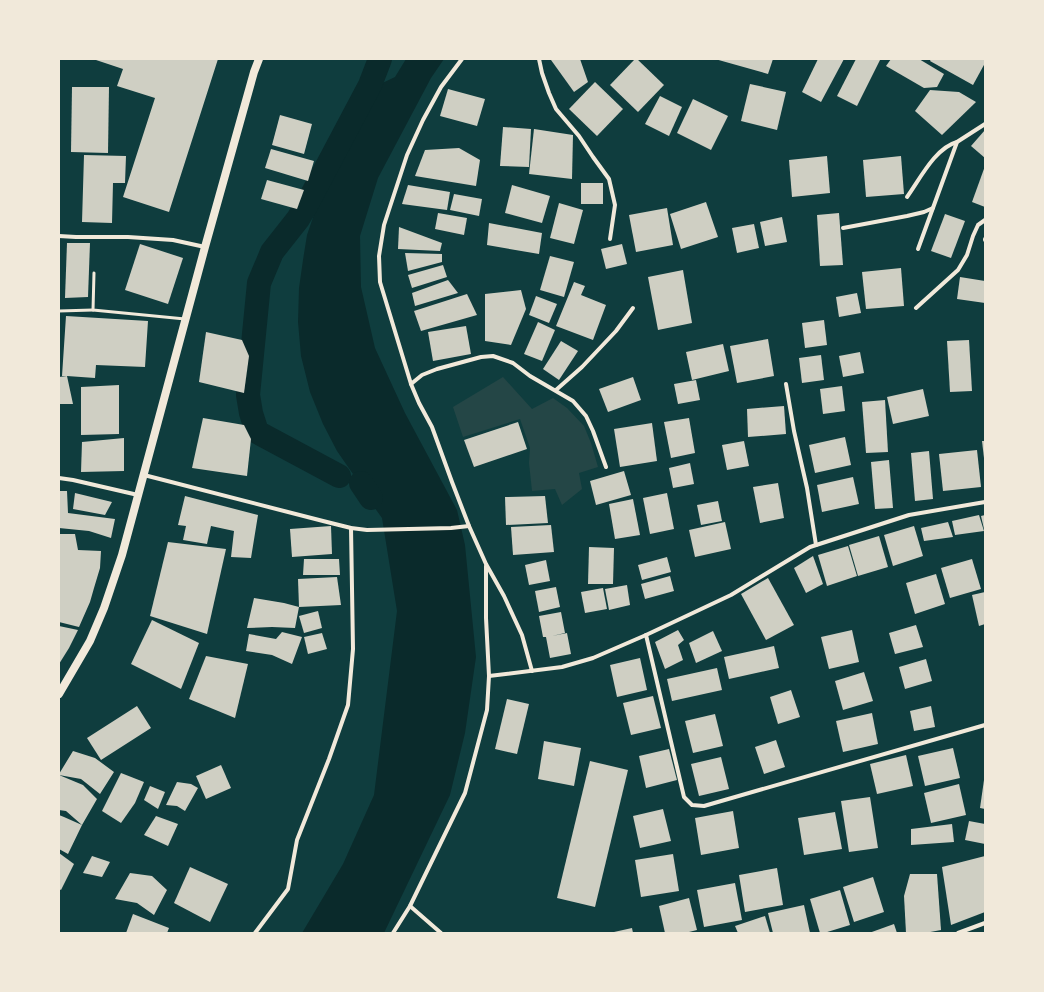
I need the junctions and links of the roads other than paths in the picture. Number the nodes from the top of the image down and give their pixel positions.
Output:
1 (259, 59) edge
2 (462, 59) edge
3 (539, 59) edge
4 (985, 124) edge
5 (957, 142) junction
6 (907, 197) dead end
7 (933, 208) junction
8 (985, 220) edge
9 (843, 228) dead end
10 (59, 236) edge
11 (610, 239) dead end
12 (205, 247) junction
13 (918, 249) dead end
14 (94, 273) dead end
15 (633, 308) dead end
16 (916, 308) dead end
17 (93, 310) junction
18 (59, 311) edge
19 (186, 319) junction
20 (411, 384) junction
21 (786, 384) dead end
22 (556, 390) junction
23 (606, 467) dead end
24 (143, 475) junction
25 (59, 478) edge
26 (138, 495) junction
27 (985, 502) edge
28 (469, 526) junction
29 (351, 528) junction
30 (816, 545) junction
31 (486, 564) junction
32 (646, 635) junction
33 (532, 671) junction
34 (489, 676) junction
35 (59, 694) edge
36 (985, 725) edge
37 (410, 906) junction
38 (985, 923) edge
39 (255, 933) edge
40 (393, 933) edge
41 (441, 933) edge
42 (958, 933) edge

1 - 12 main road
2 - 20 street
3 - 11 street
4 - 5 street
5 - 6 street
5 - 7 street
7 - 9 street
7 - 13 street
8 - 16 street
10 - 12 street
12 - 19 main road
14 - 17 lane
15 - 22 street
17 - 18 lane
17 - 19 lane
19 - 24 main road
20 - 22 street
20 - 28 street
21 - 30 street
22 - 23 street
24 - 26 main road
24 - 29 street
25 - 26 street
26 - 35 main road
27 - 30 street
28 - 29 street
28 - 31 street
29 - 39 street
30 - 32 street
31 - 33 street
31 - 34 street
32 - 33 street
32 - 36 street
33 - 34 street
34 - 37 street
37 - 40 street
37 - 41 street
38 - 42 street

